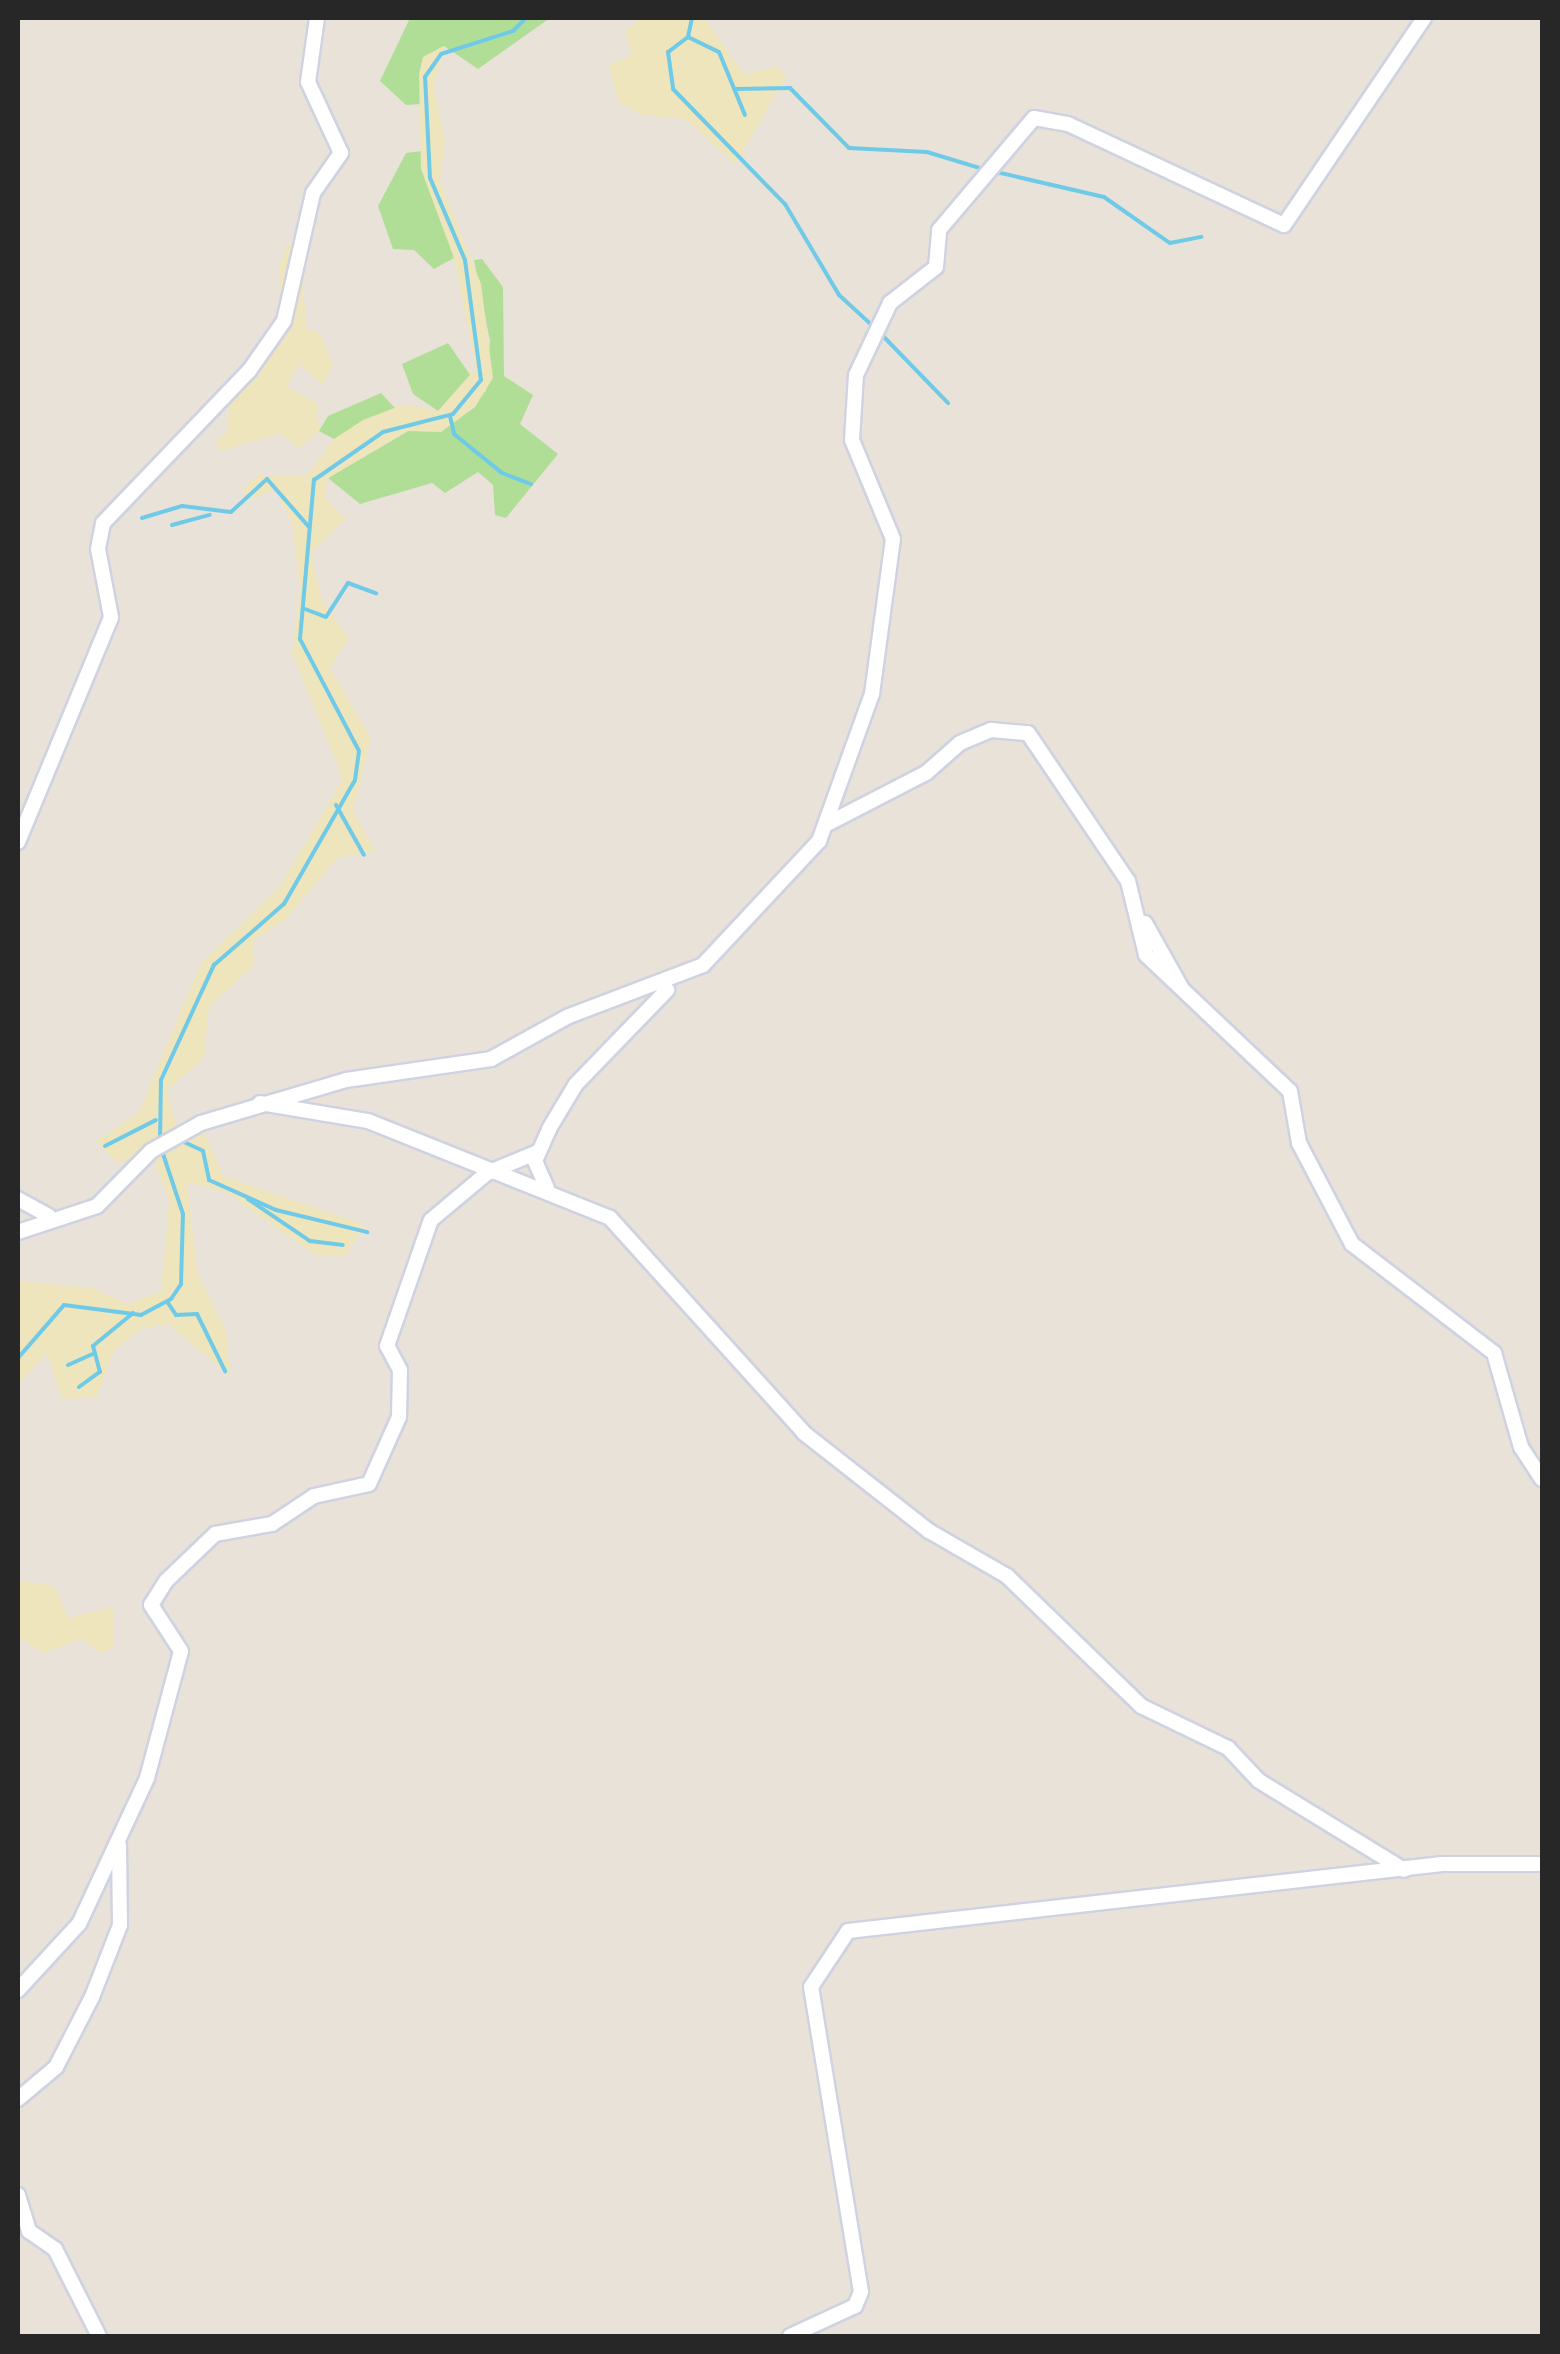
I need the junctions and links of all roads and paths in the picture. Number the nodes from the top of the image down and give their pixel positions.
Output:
1 (317, 18) edge
2 (1424, 18) edge
3 (830, 823) junction
4 (18, 842) edge
5 (702, 965) junction
6 (260, 1104) junction
7 (538, 1152) junction
8 (487, 1173) junction
9 (547, 1188) junction
10 (18, 1199) edge
11 (50, 1216) junction
12 (18, 1232) edge
13 (1542, 1479) edge
14 (119, 1840) junction
15 (1542, 1864) edge
16 (1404, 1870) junction
17 (18, 1990) edge
18 (18, 2099) edge
19 (18, 2195) edge
20 (99, 2336) edge
21 (790, 2336) edge

1 - 4 street
2 - 3 street
3 - 5 street
3 - 13 street
5 - 6 street
5 - 7 street
6 - 8 street
6 - 11 street
7 - 8 street
7 - 9 street
8 - 9 street
8 - 14 street
9 - 16 street
10 - 11 street
11 - 12 street
14 - 17 street
14 - 18 street
15 - 16 street
16 - 21 street
19 - 20 street

